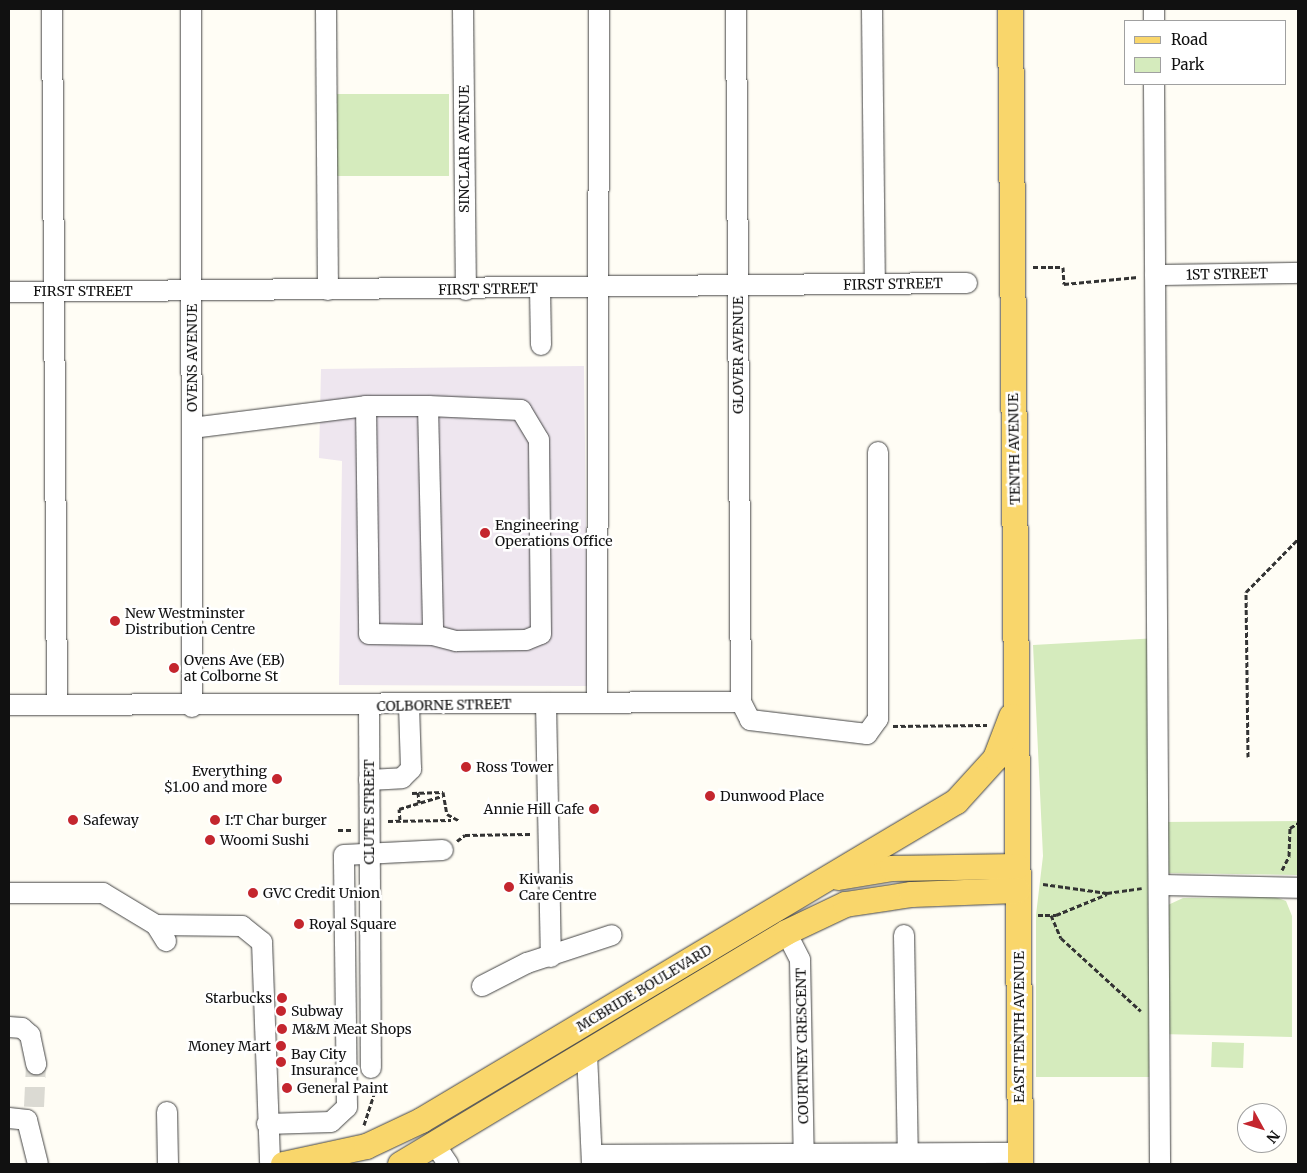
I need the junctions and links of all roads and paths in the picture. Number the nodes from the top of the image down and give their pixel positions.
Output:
1 (52, 9) edge
2 (191, 9) edge
3 (326, 9) edge
4 (463, 9) edge
5 (598, 9) edge
6 (736, 9) edge
7 (872, 9) edge
8 (1010, 9) edge
9 (1154, 85) edge
10 (1012, 266) junction
11 (1298, 273) edge
12 (1155, 275) junction
13 (874, 284) junction
14 (967, 284) dead end
15 (738, 285) junction
16 (599, 287) junction
17 (540, 288) junction
18 (328, 290) junction
19 (466, 290) junction
20 (55, 291) junction
21 (192, 291) junction
22 (9, 292) edge
23 (541, 345) dead end
24 (366, 406) junction
25 (428, 406) junction
26 (192, 428) junction
27 (878, 452) dead end
28 (1298, 539) edge
29 (434, 634) junction
30 (1016, 700) junction
31 (597, 701) junction
32 (741, 702) junction
33 (57, 704) junction
34 (546, 704) junction
35 (9, 705) edge
36 (369, 705) junction
37 (409, 705) junction
38 (192, 707) junction
39 (990, 725) dead end
40 (871, 731) junction
41 (1248, 756) dead end
42 (369, 780) junction
43 (401, 793) dead end
44 (442, 796) junction
45 (400, 820) junction
46 (451, 820) junction
47 (458, 820) dead end
48 (384, 821) dead end
49 (1298, 823) edge
50 (338, 830) dead end
51 (355, 830) dead end
52 (549, 834) junction
53 (443, 850) joint
54 (369, 851) junction
55 (1282, 875) dead end
56 (1017, 878) junction
57 (823, 879) junction
58 (1043, 884) dead end
59 (1160, 886) junction
60 (1298, 888) edge
61 (9, 893) edge
62 (1107, 893) junction
63 (1041, 915) dead end
64 (1051, 915) junction
65 (786, 932) junction
66 (904, 935) dead end
67 (612, 936) dead end
68 (551, 958) junction
69 (482, 986) dead end
70 (1159, 1015) junction
71 (9, 1027) edge
72 (587, 1054) junction
73 (36, 1064) tunnel mouth
74 (371, 1068) dead end
75 (376, 1089) dead end
76 (167, 1112) dead end
77 (23, 1115) tunnel mouth
78 (267, 1124) junction
79 (364, 1127) dead end
80 (442, 1155) edge
81 (695, 1158) edge
82 (804, 1158) edge
83 (908, 1158) edge
84 (1020, 1159) edge
85 (592, 1160) edge
86 (38, 1164) edge
87 (168, 1164) edge
88 (270, 1164) edge
89 (284, 1164) edge
90 (400, 1164) edge
91 (1160, 1164) edge

1 - 20 street
2 - 21 street, OVENS AVENUE
3 - 18 street
4 - 19 street, SINCLAIR AVENUE
5 - 16 street
6 - 15 street, GLOVER AVENUE
7 - 13 street
8 - 10 main road, TENTH AVENUE
9 - 12 street
10 - 12 path
10 - 30 main road, TENTH AVENUE
11 - 12 street, 1ST STREET
12 - 59 street
13 - 14 street, FIRST STREET
13 - 15 street, FIRST STREET
15 - 16 street, FIRST STREET
15 - 32 street, GLOVER AVENUE
16 - 17 street, FIRST STREET
16 - 31 street
17 - 19 street, FIRST STREET
17 - 23 street
18 - 19 street, FIRST STREET
18 - 21 street, FIRST STREET
20 - 21 street, FIRST STREET
20 - 22 street, FIRST STREET
20 - 33 street
21 - 26 street, OVENS AVENUE
24 - 25 street
24 - 26 street
24 - 29 street
25 - 29 street
25 - 29 street
26 - 38 street, OVENS AVENUE
27 - 40 street
28 - 41 path
30 - 56 main road, TENTH AVENUE
30 - 57 main road
31 - 32 street, COLBORNE STREET
31 - 34 street, COLBORNE STREET
32 - 40 street
33 - 35 street, COLBORNE STREET
33 - 38 street, COLBORNE STREET
34 - 37 street, COLBORNE STREET
34 - 52 street
36 - 37 street, COLBORNE STREET
36 - 38 street, COLBORNE STREET
36 - 42 street, CLUTE STREET
37 - 42 street
39 - 40 path
42 - 54 street, CLUTE STREET
43 - 44 path
44 - 45 path
44 - 46 path
45 - 46 path
45 - 48 path
46 - 47 path
49 - 55 path
50 - 51 path
52 - 53 path
52 - 68 street
53 - 54 street
54 - 74 street, CLUTE STREET
54 - 78 street
56 - 57 main road, MCBRIDE BOULEVARD
56 - 65 main road, MCBRIDE BOULEVARD
56 - 84 main road, EAST TENTH AVENUE
57 - 89 main road, MCBRIDE BOULEVARD
58 - 62 path
59 - 60 street
59 - 62 path
59 - 70 street
61 - 78 street
62 - 64 path
63 - 64 path
64 - 70 path
65 - 72 main road, MCBRIDE BOULEVARD
65 - 82 street, COURTNEY CRESCENT
66 - 83 street
67 - 68 street
68 - 69 street
70 - 91 street
71 - 73 street
72 - 80 main road, MCBRIDE BOULEVARD
72 - 85 street
75 - 79 path
76 - 87 street
77 - 86 street
78 - 88 street
80 - 90 main road, MCBRIDE BOULEVARD
81 - 82 street
81 - 85 street
82 - 83 street
83 - 84 street

